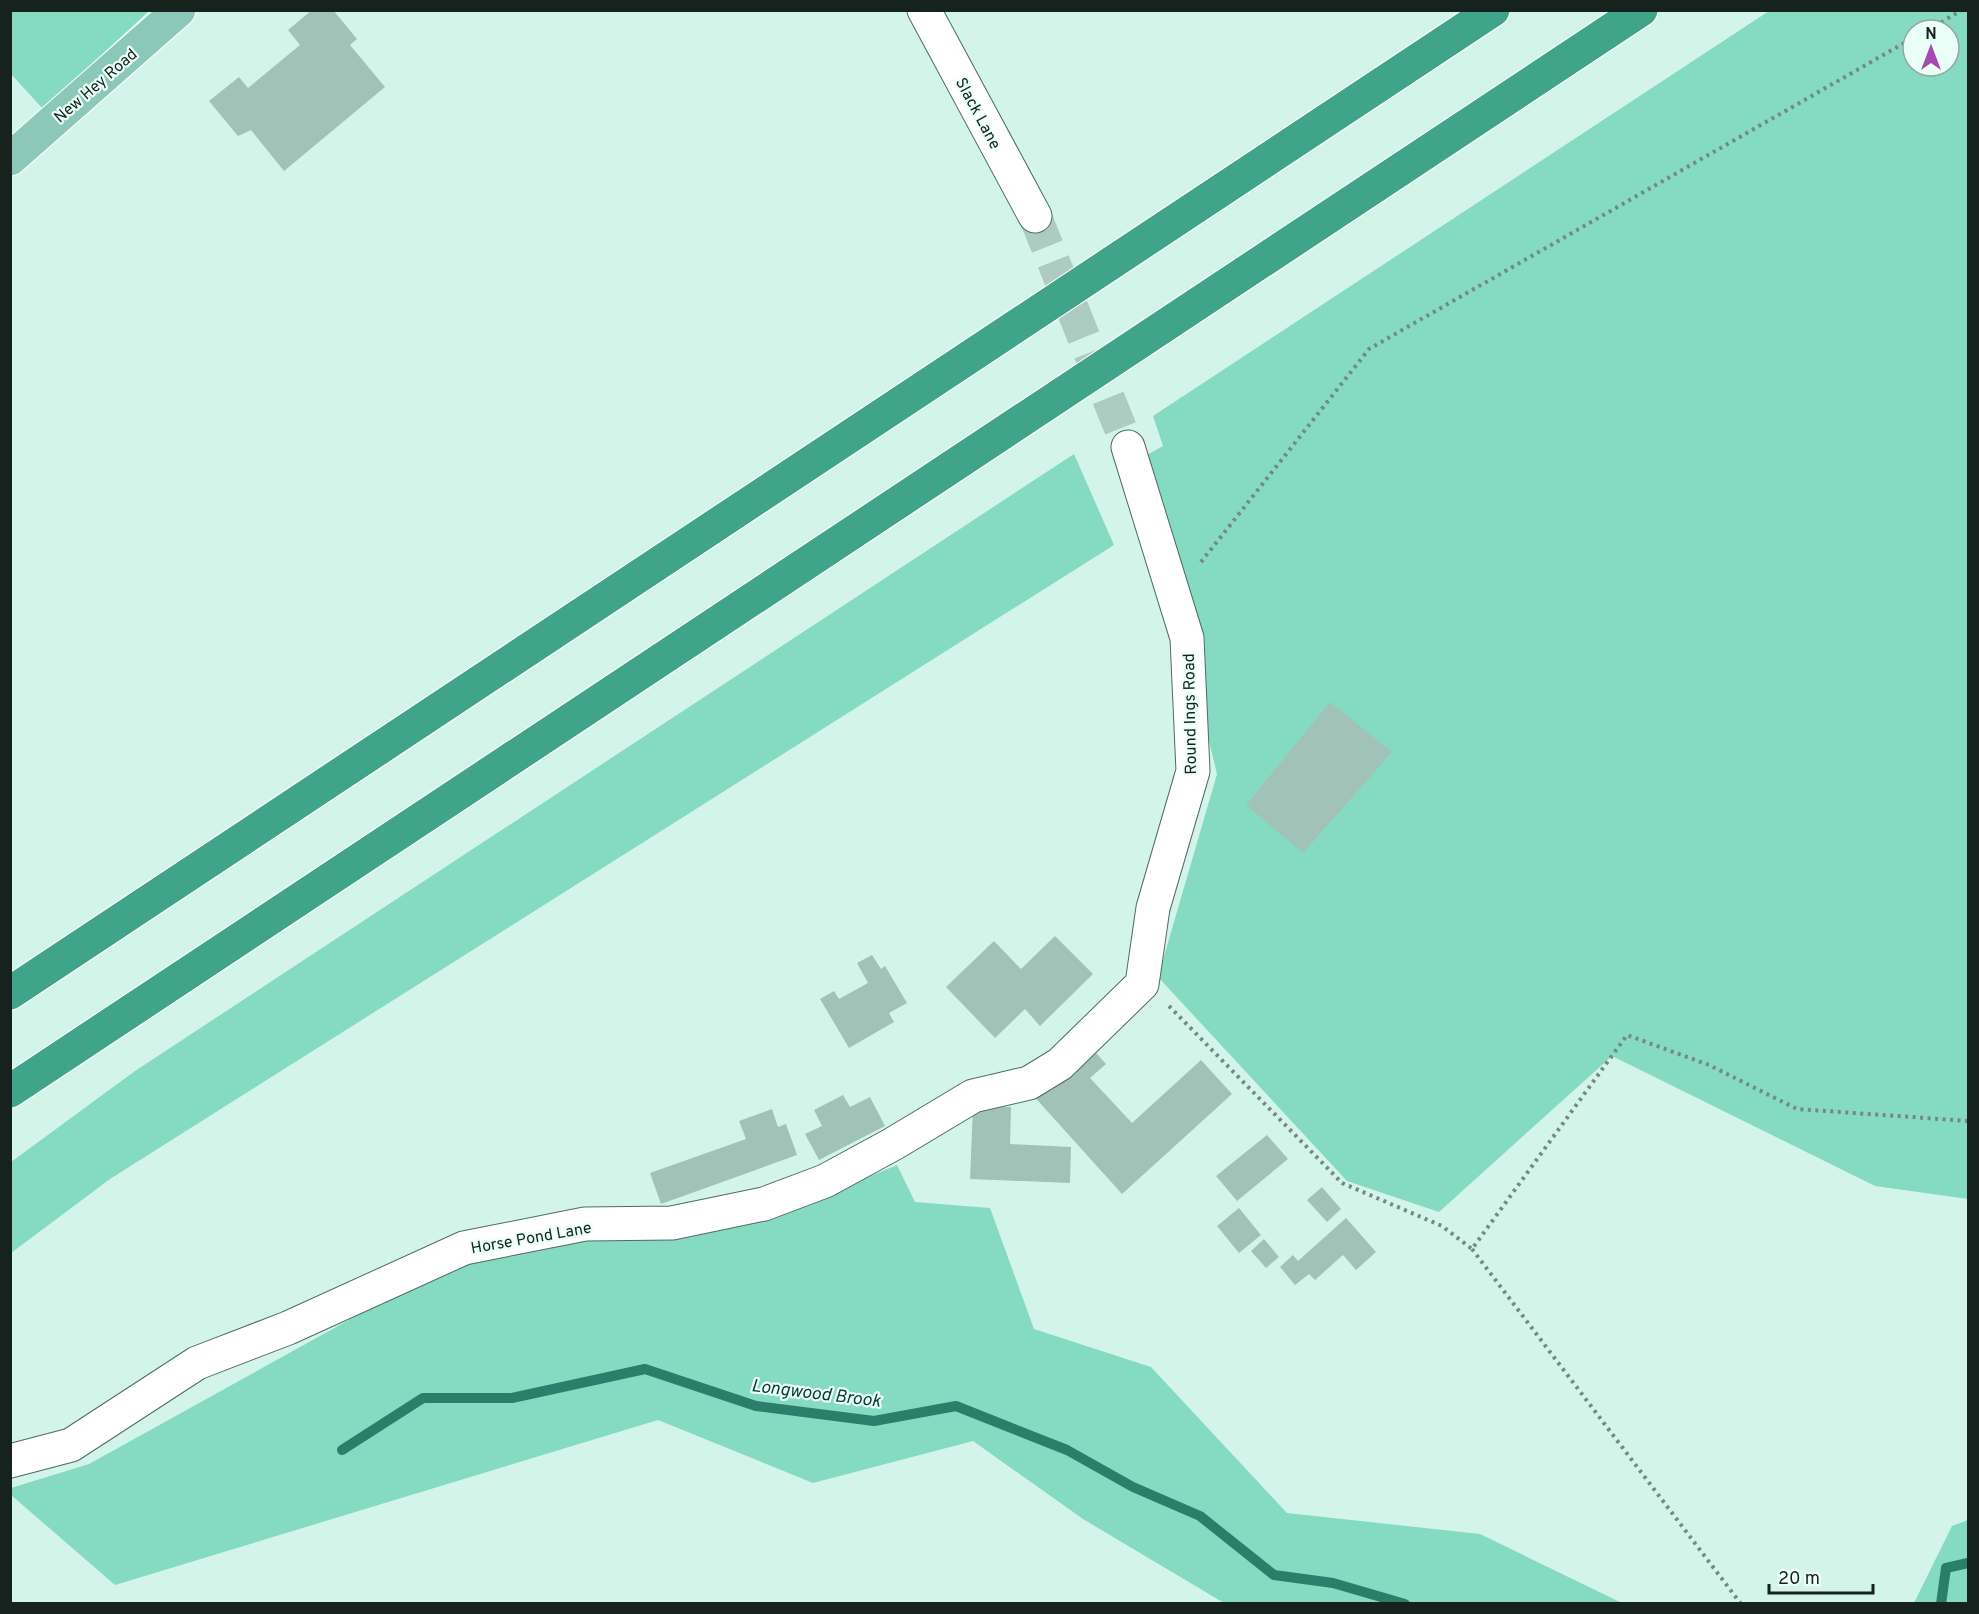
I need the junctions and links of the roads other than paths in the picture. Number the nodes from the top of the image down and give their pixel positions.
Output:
1 (178, 10) edge
2 (924, 10) edge
3 (1493, 10) edge
4 (1641, 10) edge
5 (10, 159) edge
6 (1035, 216) tunnel mouth
7 (1128, 447) tunnel mouth
8 (1142, 984) joint
9 (10, 993) edge
10 (10, 1091) edge
11 (10, 1461) edge

1 - 5 main road, New Hey Road
2 - 6 street, Slack Lane
3 - 9 highway
4 - 10 highway
7 - 8 street, Round Ings Road
8 - 11 street, Horse Pond Lane

